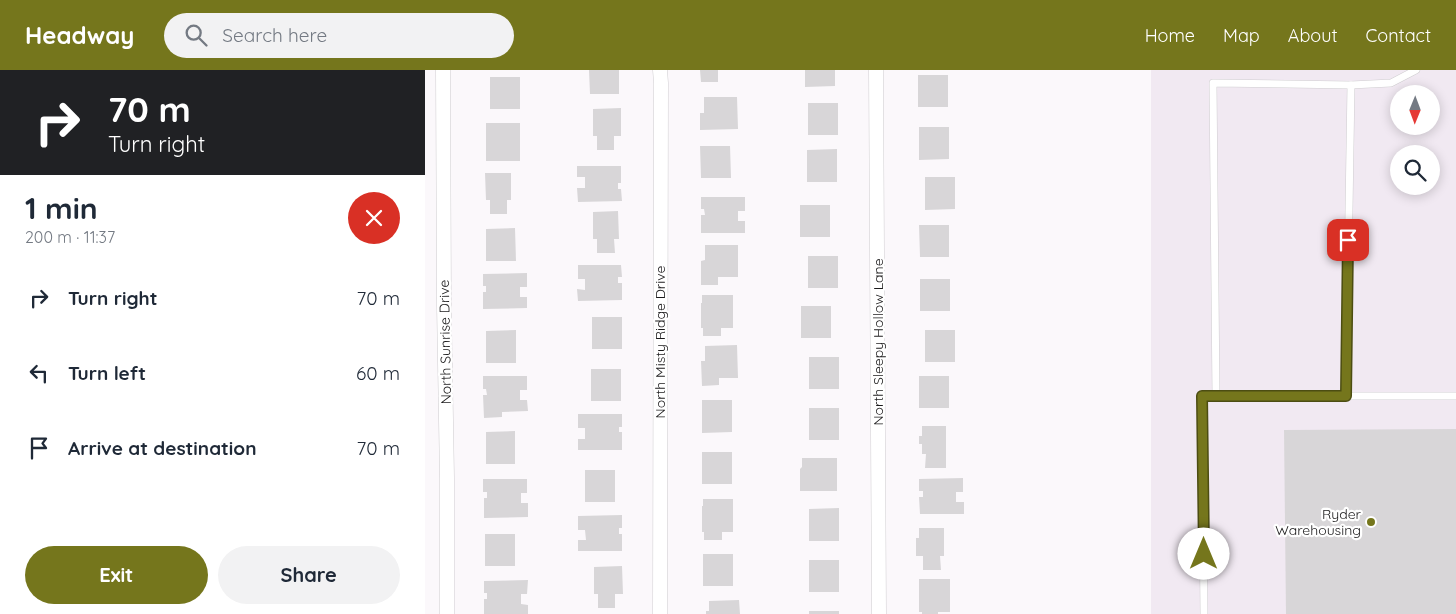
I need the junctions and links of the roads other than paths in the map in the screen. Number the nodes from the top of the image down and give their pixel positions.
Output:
1 (443, 70) edge
2 (659, 70) edge
3 (876, 70) edge
4 (1416, 70) edge
5 (1351, 85) junction
6 (1216, 396) junction
7 (1346, 396) junction
8 (1456, 396) edge
9 (447, 614) edge
10 (660, 614) edge
11 (879, 614) edge
12 (1204, 614) edge

1 - 9 street, North Sunrise Drive
2 - 10 street, North Misty Ridge Drive
3 - 11 street, North Sleepy Hollow Lane
4 - 5 lane
5 - 6 lane
5 - 7 lane
6 - 7 lane
6 - 12 lane
7 - 8 lane

